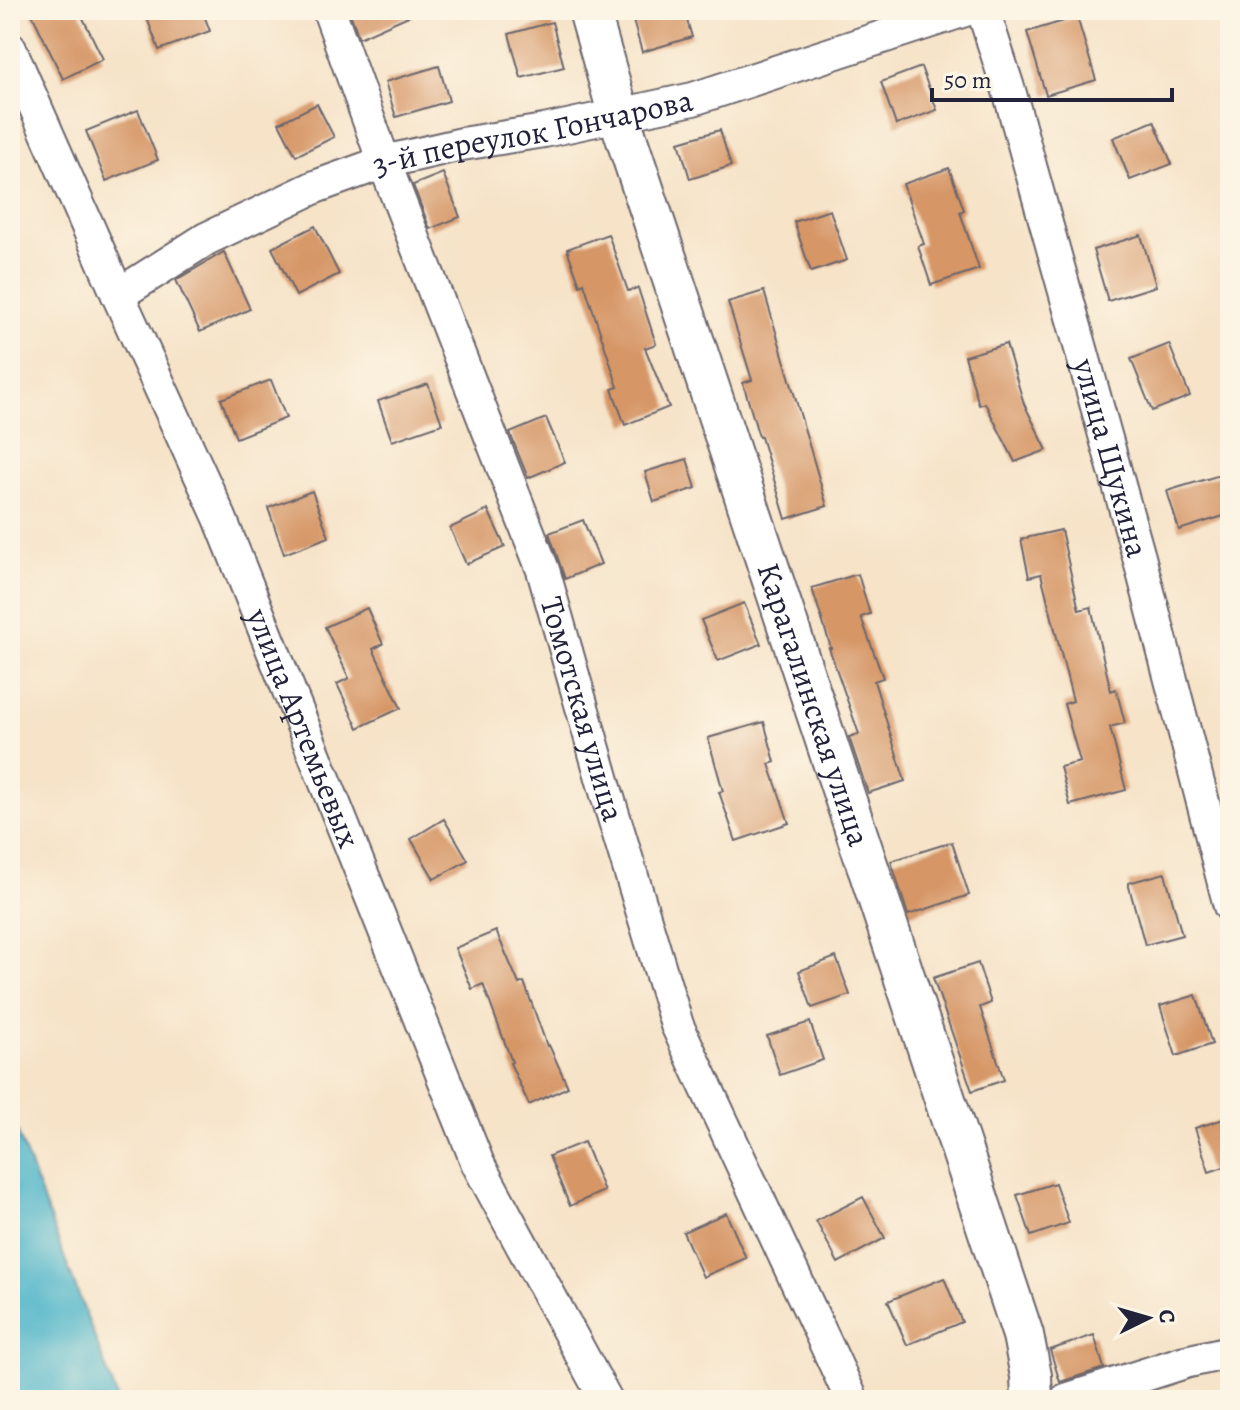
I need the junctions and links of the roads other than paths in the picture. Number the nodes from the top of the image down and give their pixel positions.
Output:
1 (329, 10) edge
2 (589, 10) edge
3 (965, 10) edge
4 (983, 10) edge
5 (10, 49) edge
6 (619, 116) junction
7 (384, 162) junction
8 (118, 295) junction
9 (1230, 906) edge
10 (1230, 1352) edge
11 (606, 1400) edge
12 (852, 1400) edge
13 (1032, 1400) edge
14 (1066, 1400) edge

1 - 7 street, Томотская улица
2 - 6 street, Карагалинская улица
3 - 6 street, 3-й переулок Гончарова
4 - 9 street, улица Щукина
5 - 8 street, улица Артемьевых
6 - 7 street, 3-й переулок Гончарова
6 - 13 street, Карагалинская улица
7 - 8 street, 3-й переулок Гончарова
7 - 12 street, Томотская улица
8 - 11 street, улица Артемьевых
10 - 14 street

